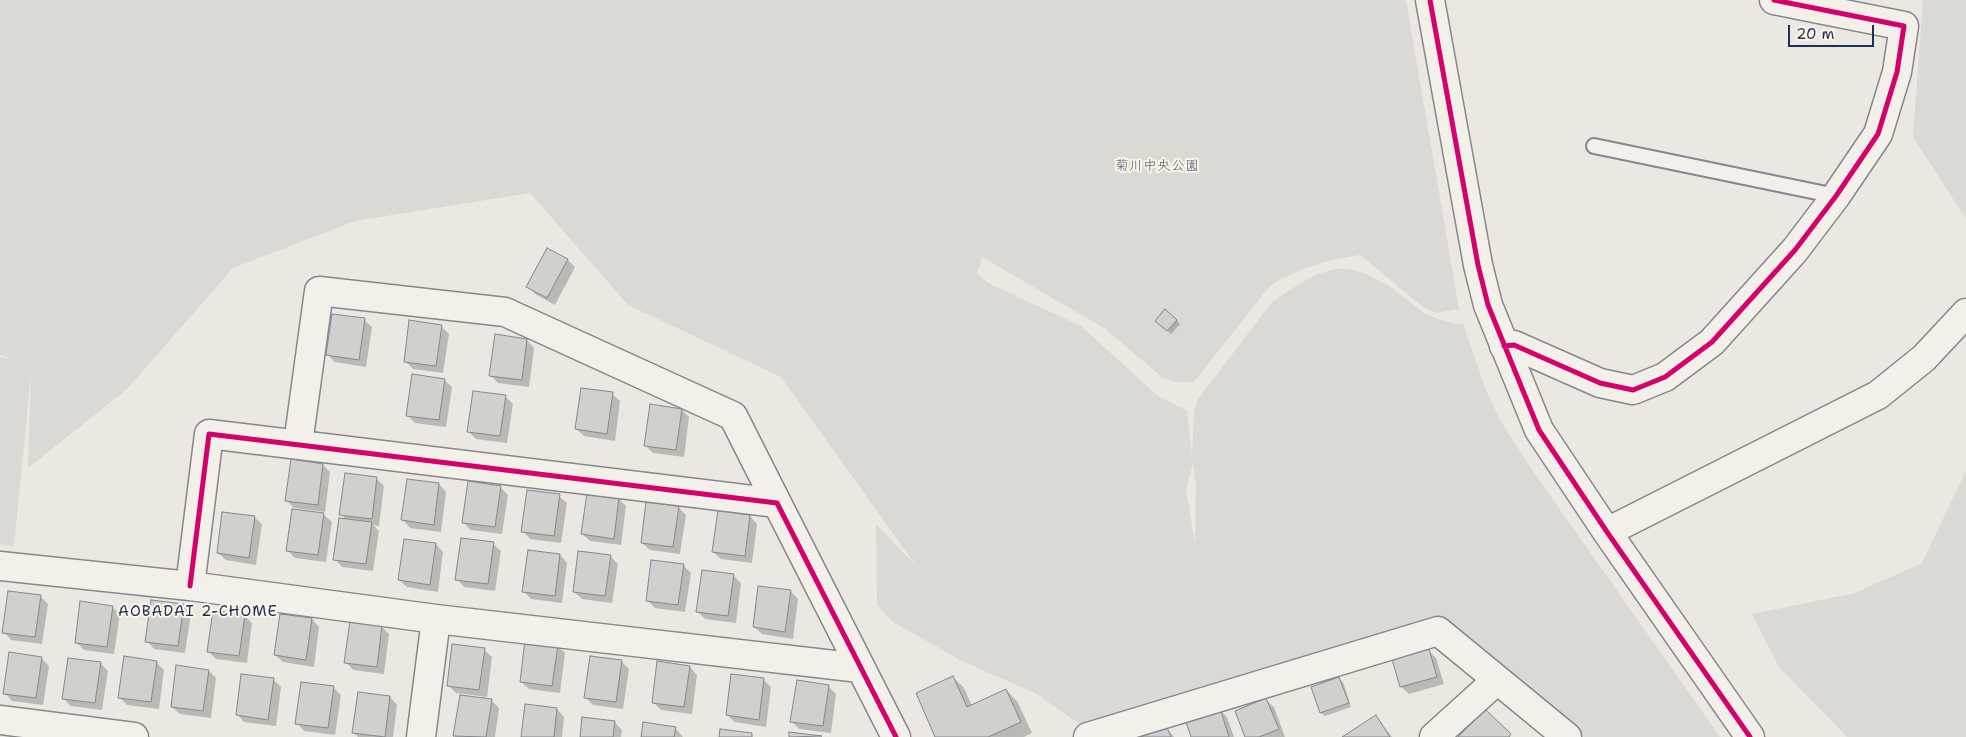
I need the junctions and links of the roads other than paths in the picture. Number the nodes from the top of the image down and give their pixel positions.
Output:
1 (1430, 0) edge
2 (1774, 0) edge
3 (1594, 146) dead end
4 (1836, 196) junction
5 (1966, 312) edge
6 (1504, 346) junction
7 (298, 444) junction
8 (777, 503) junction
9 (1607, 532) junction
10 (0, 566) edge
11 (190, 586) junction
12 (436, 619) junction
13 (860, 668) junction
14 (1497, 680) junction
15 (0, 720) edge
16 (134, 737) edge
17 (421, 737) edge
18 (896, 737) edge
19 (1088, 737) edge
20 (1434, 737) edge
21 (1567, 737) edge
22 (1750, 737) edge

1 - 6 street
2 - 4 street
3 - 4 lane
4 - 6 street
5 - 9 street
6 - 9 street
7 - 8 street
7 - 8 street
7 - 11 street
8 - 13 street
9 - 22 street
10 - 11 street
11 - 12 street
12 - 13 street
12 - 17 street
13 - 18 street
14 - 19 street
14 - 20 street
14 - 21 street
15 - 16 street

